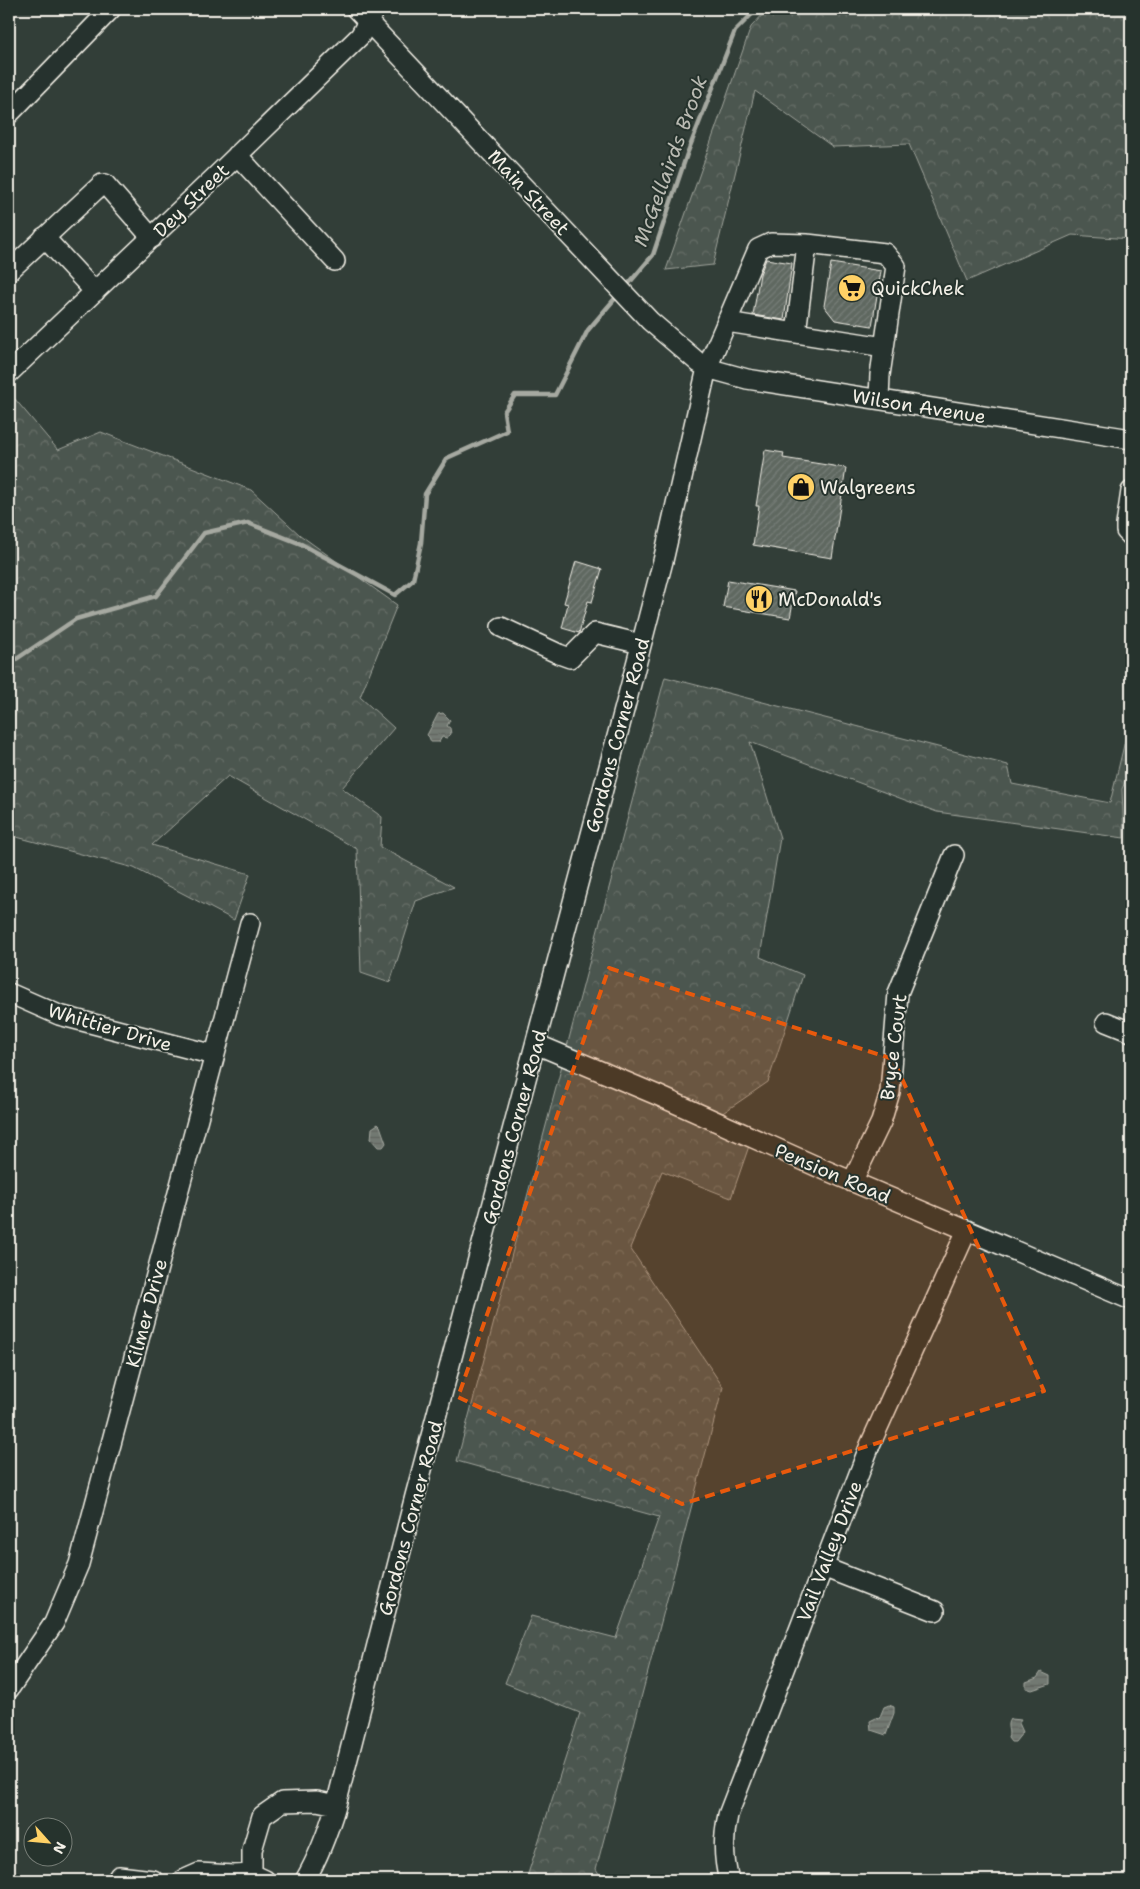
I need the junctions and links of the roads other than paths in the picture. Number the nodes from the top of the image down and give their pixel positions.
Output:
1 (111, 9) edge
2 (366, 13) edge
3 (9, 114) edge
4 (237, 155) junction
5 (44, 237) junction
6 (152, 238) junction
7 (807, 244) junction
8 (335, 261) dead end
9 (9, 271) edge
10 (95, 292) junction
11 (727, 322) junction
12 (796, 333) junction
13 (884, 347) junction
14 (707, 368) junction
15 (9, 373) edge
16 (879, 399) junction
17 (1131, 439) edge
18 (1131, 491) edge
19 (1131, 536) edge
20 (501, 627) dead end
21 (641, 644) junction
22 (954, 855) dead end
23 (250, 923) dead end
24 (9, 993) edge
25 (1106, 1022) dead end
26 (1131, 1032) edge
27 (536, 1044) junction
28 (214, 1055) junction
29 (852, 1182) junction
30 (967, 1230) junction
31 (1131, 1300) edge
32 (823, 1567) junction
33 (935, 1611) dead end
34 (9, 1689) edge
35 (336, 1805) junction
36 (255, 1878) edge
37 (117, 1880) edge
38 (153, 1880) edge
39 (183, 1880) edge
40 (305, 1880) edge
41 (729, 1880) edge

1 - 3 street
2 - 4 street, Dey Street
2 - 14 street, Main Street
4 - 6 street, Dey Street
4 - 8 street
5 - 6 street
5 - 9 street
5 - 10 street
6 - 10 street, Dey Street
7 - 11 street, Gordons Corner Road
7 - 12 street
7 - 13 street, Gordons Corner Road
10 - 15 street, Dey Street
11 - 12 street
11 - 14 street, Gordons Corner Road
12 - 13 street
13 - 16 street, Gordons Corner Road
14 - 16 street, Wilson Avenue
14 - 21 street, Gordons Corner Road
16 - 17 street, Wilson Avenue
18 - 19 street
20 - 21 street
21 - 27 street, Gordons Corner Road
22 - 29 street, Bryce Court
23 - 28 street, Kilmer Drive
24 - 28 street, Whittier Drive
25 - 26 street
27 - 29 street, Pension Road
27 - 35 street, Gordons Corner Road
28 - 34 street, Kilmer Drive
29 - 30 street, Pension Road
30 - 31 street, Pension Road
30 - 32 street, Vail Valley Drive
32 - 33 street
32 - 41 street, Vail Valley Drive
35 - 36 street
35 - 40 street, Gordons Corner Road
36 - 39 street
37 - 38 street

